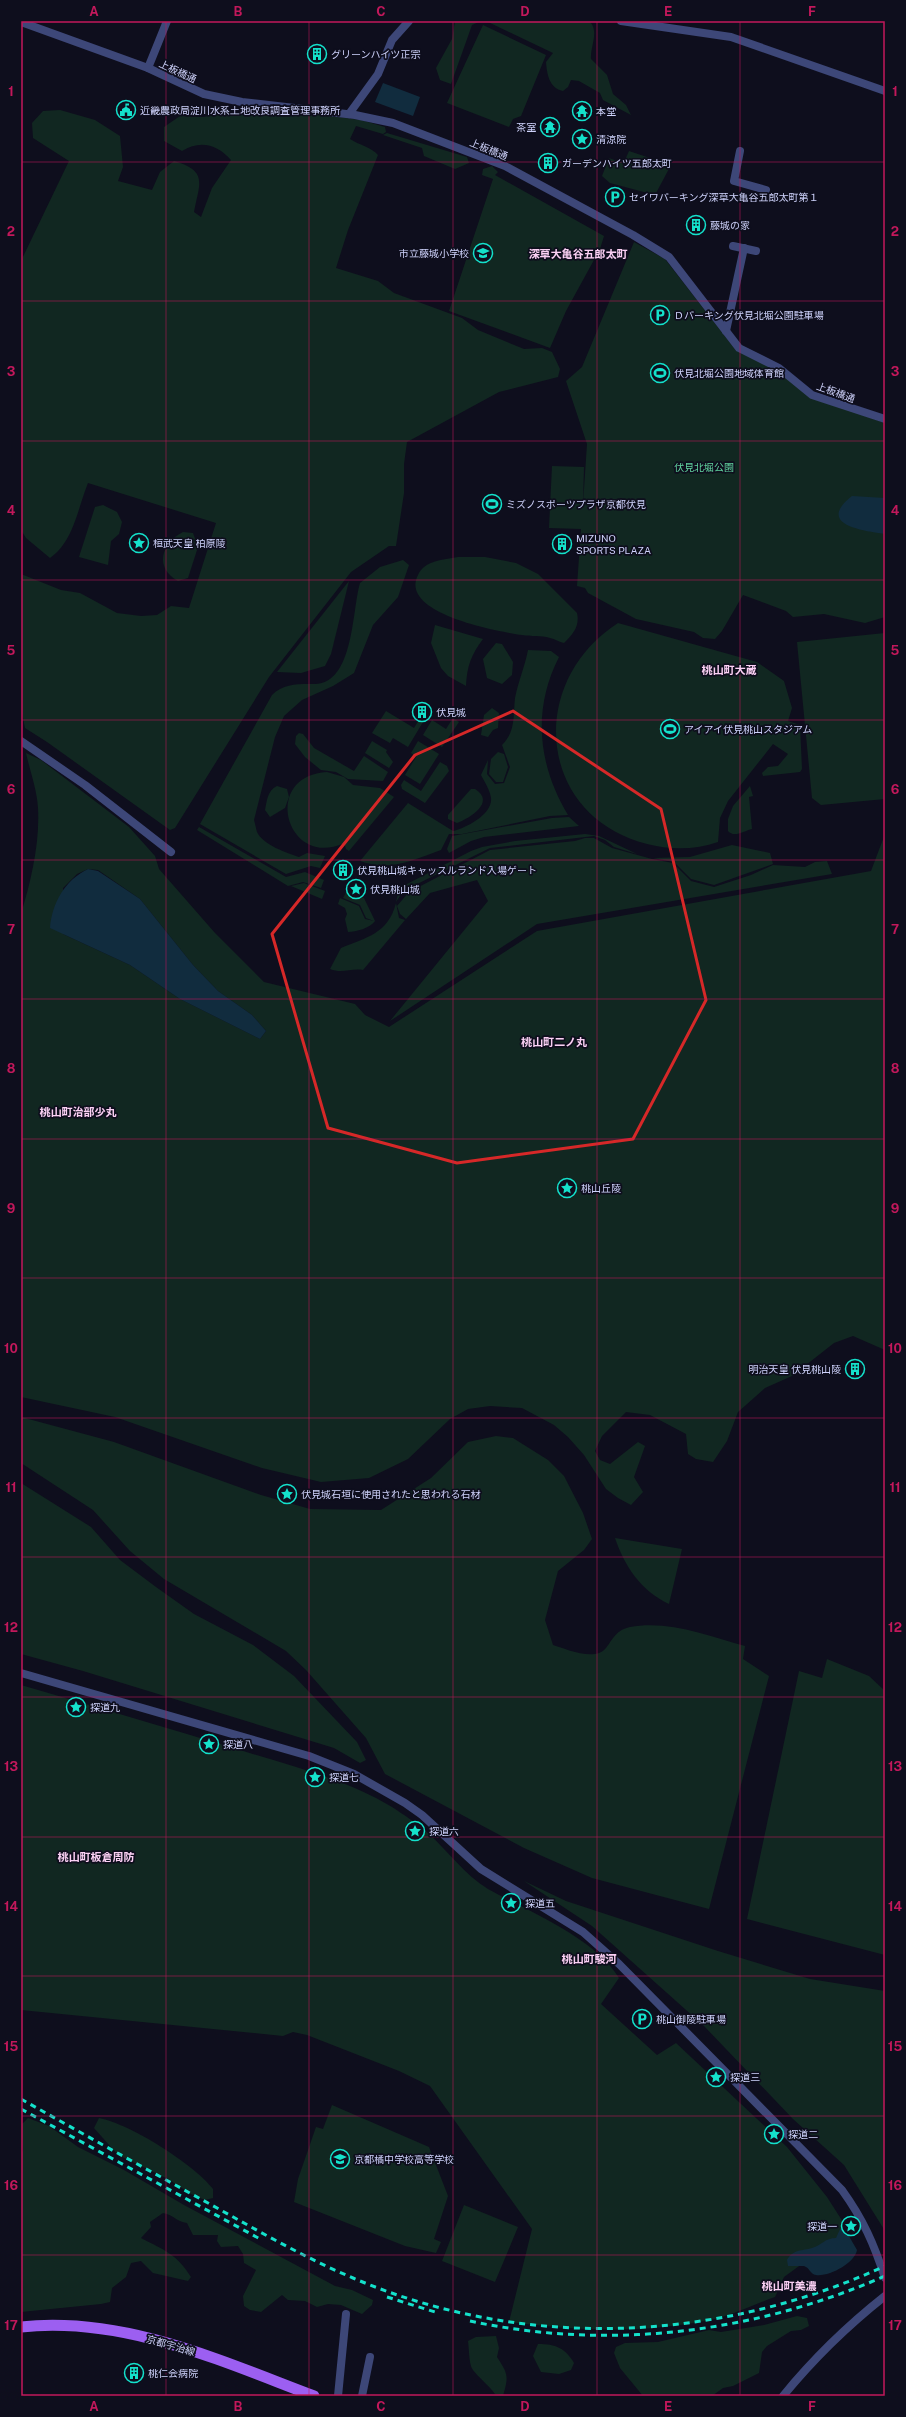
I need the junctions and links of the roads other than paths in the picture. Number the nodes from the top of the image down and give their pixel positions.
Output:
1 (167, 21) edge
2 (409, 21) edge
3 (621, 21) edge
4 (21, 22) edge
5 (148, 68) junction
6 (885, 91) edge
7 (349, 114) junction
8 (740, 151) dead end
9 (766, 190) dead end
10 (733, 246) dead end
11 (744, 248) junction
12 (756, 251) dead end
13 (726, 331) junction
14 (885, 418) edge
15 (21, 741) edge
16 (171, 852) dead end
17 (21, 1673) edge
18 (885, 2278) edge
19 (885, 2296) edge
20 (346, 2314) dead end
21 (21, 2327) edge
22 (370, 2357) dead end
23 (314, 2396) edge
24 (338, 2396) edge
25 (362, 2396) edge
26 (783, 2396) edge

1 - 5 street
2 - 7 street
3 - 6 street
4 - 5 street, 上板橋通
5 - 7 street, 上板橋通
7 - 13 street, 上板橋通
8 - 9 street
10 - 11 street
11 - 12 street
11 - 13 street
13 - 14 street, 上板橋通
15 - 16 street
17 - 18 street
19 - 26 street
20 - 24 street
21 - 23 main road, 京都宇治線
22 - 25 street

